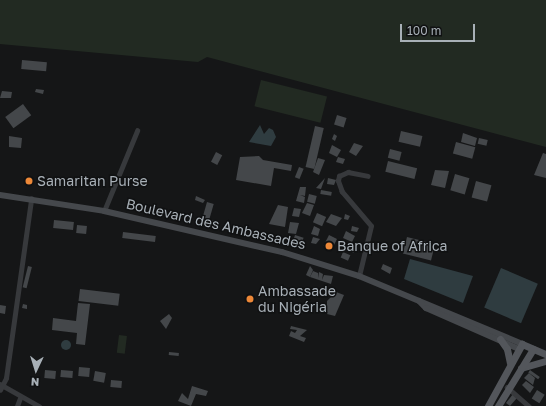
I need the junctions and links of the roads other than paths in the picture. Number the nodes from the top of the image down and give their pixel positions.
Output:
1 (137, 131) dead end
2 (368, 176) dead end
3 (0, 195) edge
4 (31, 199) junction
5 (104, 211) junction
6 (358, 276) junction
7 (420, 301) junction
8 (500, 339) junction
9 (521, 346) junction
10 (531, 351) junction
11 (546, 354) edge
12 (546, 360) edge
13 (509, 365) junction
14 (519, 369) junction
15 (2, 385) edge
16 (508, 387) junction
17 (0, 390) edge
18 (20, 398) junction
19 (17, 406) edge
20 (39, 406) edge
21 (488, 406) edge
22 (498, 406) edge
23 (529, 406) edge

1 - 5 street
2 - 6 street
3 - 4 main road, Boulevard des Ambassades
4 - 5 main road, Boulevard des Ambassades
4 - 15 street
5 - 6 main road, Boulevard des Ambassades
6 - 7 main road, Boulevard des Ambassades
7 - 8 main road, Boulevard des Ambassades
7 - 9 main road, Boulevard des Ambassades
8 - 9 main road, Boulevard des Ambassades
8 - 13 main road
9 - 10 main road, Boulevard des Ambassades
9 - 13 main road
10 - 11 main road, Boulevard des Ambassades
10 - 12 main road, Boulevard des Ambassades
10 - 14 main road
12 - 14 main road
13 - 21 main road
14 - 16 main road
15 - 17 street
15 - 18 street
16 - 22 main road
16 - 23 street
18 - 19 street
18 - 20 street

